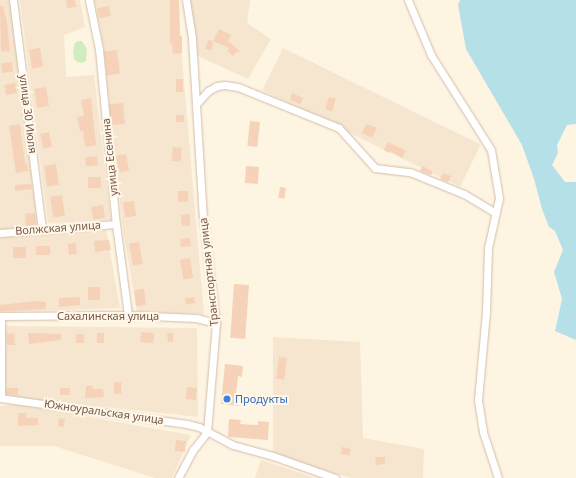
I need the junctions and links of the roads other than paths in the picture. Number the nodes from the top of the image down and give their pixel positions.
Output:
1 (13, 0) edge
2 (89, 0) edge
3 (186, 0) edge
4 (408, 0) edge
5 (196, 104) junction
6 (496, 213) junction
7 (116, 224) junction
8 (42, 229) junction
9 (0, 233) edge
10 (128, 315) junction
11 (0, 316) edge
12 (216, 322) junction
13 (1, 398) edge
14 (207, 432) junction
15 (178, 478) edge
16 (335, 478) edge
17 (498, 478) edge

1 - 8 street, улица 30 Июля
2 - 7 street, улица Есенина
3 - 5 street, Транспортная улица
4 - 6 street
5 - 6 street
5 - 12 street, Транспортная улица
6 - 17 street
7 - 8 street, Волжская улица
7 - 10 street, улица Есенина
8 - 9 street, Волжская улица
10 - 11 street, Сахалинская улица
10 - 12 street, Сахалинская улица
11 - 13 street
12 - 14 street, Транспортная улица
13 - 14 street, Южноуральская улица
14 - 15 street
14 - 16 street

